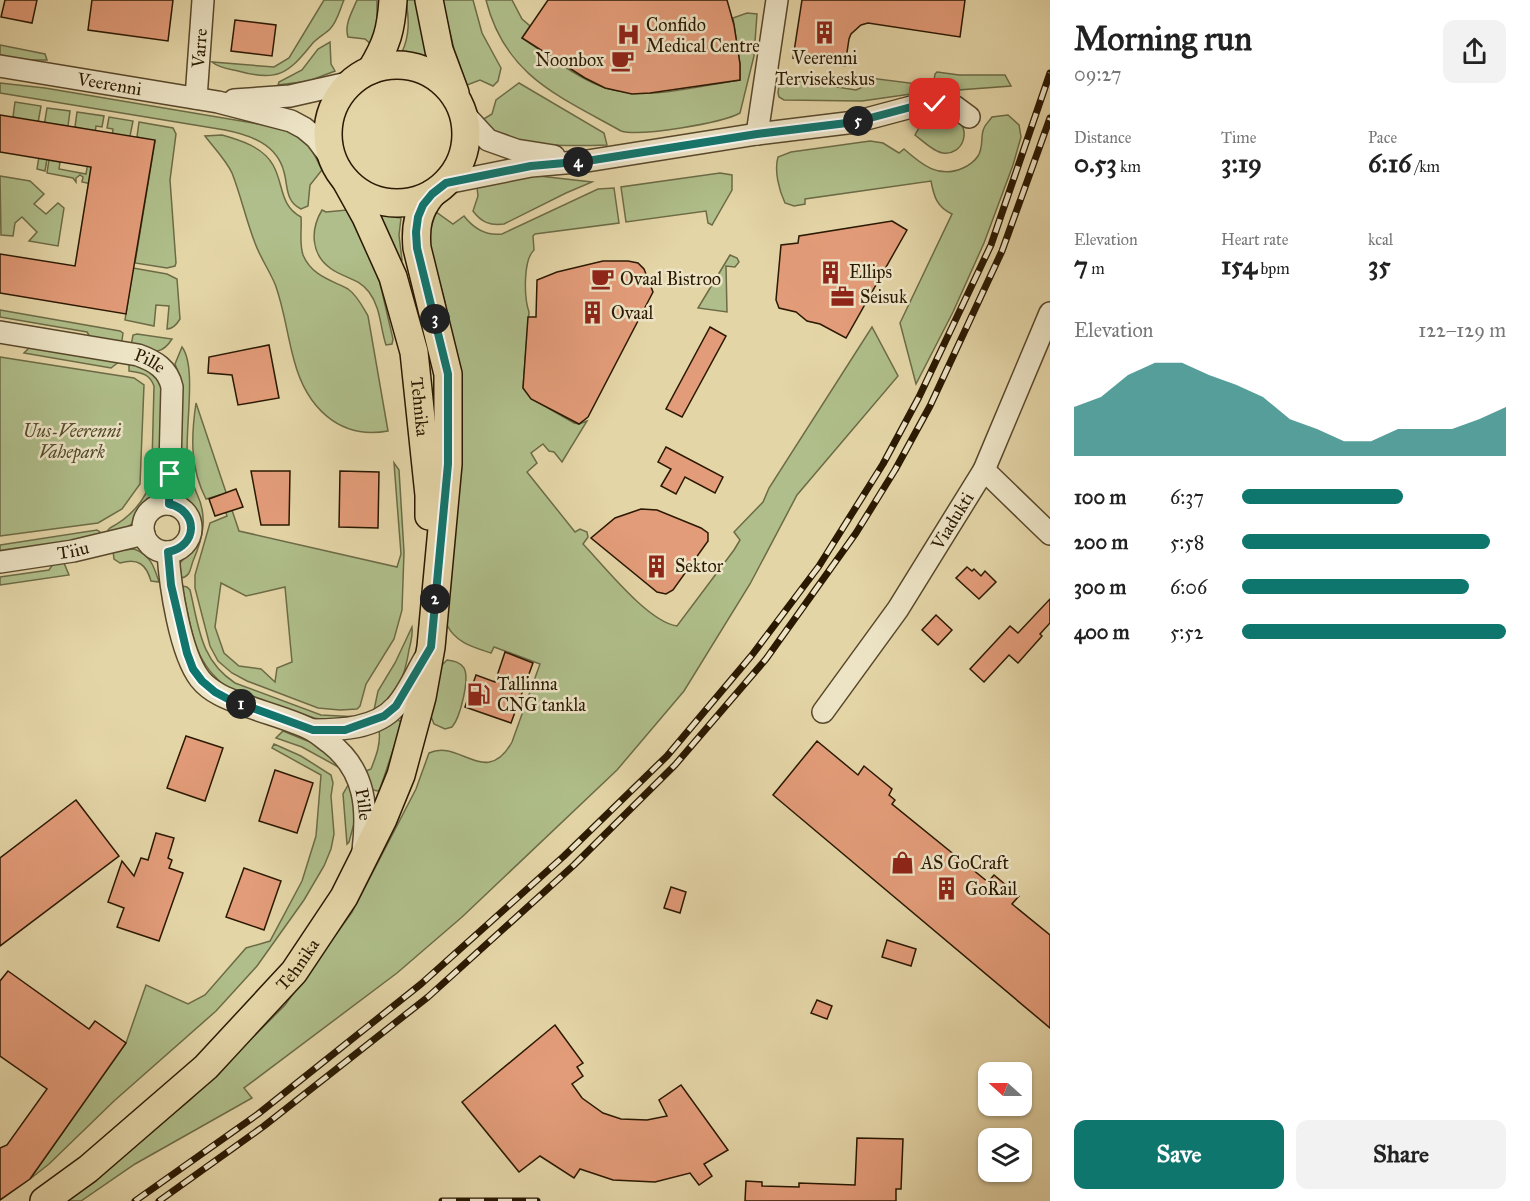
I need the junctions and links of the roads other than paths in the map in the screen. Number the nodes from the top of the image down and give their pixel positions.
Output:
1 (203, 0) edge
2 (393, 0) edge
3 (429, 0) edge
4 (777, 0) edge
5 (0, 66) edge
6 (362, 76) junction
7 (196, 98) junction
8 (218, 102) junction
9 (460, 107) junction
10 (969, 117) dead end
11 (757, 134) junction
12 (587, 161) junction
13 (340, 171) junction
14 (439, 189) junction
15 (1050, 313) edge
16 (0, 332) edge
17 (984, 470) junction
18 (169, 504) junction
19 (144, 534) junction
20 (1050, 534) edge
21 (168, 552) junction
22 (0, 562) edge
23 (431, 647) junction
24 (823, 712) dead end
25 (313, 730) junction
26 (362, 863) junction
27 (44, 1201) edge

1 - 7 street, Varre
2 - 6 main road
3 - 9 main road
4 - 11 street
5 - 7 street, Veerenni
6 - 8 street, Veerenni
6 - 9 main road
6 - 13 main road
7 - 8 street, Veerenni
8 - 13 street, Veerenni
9 - 12 street
9 - 14 main road
10 - 11 street
11 - 12 street
12 - 14 street
13 - 14 main road
13 - 23 main road, Tehnika
14 - 23 main road, Tehnika
15 - 17 street, Viadukti
16 - 18 street, Pille
17 - 20 street
17 - 24 street, Viadukti
18 - 19 street
18 - 21 street
19 - 21 street
19 - 22 street, Tiiu
21 - 25 street, Pille
23 - 25 street, Pille
23 - 26 main road, Tehnika
25 - 26 street, Pille
26 - 27 main road, Tehnika

